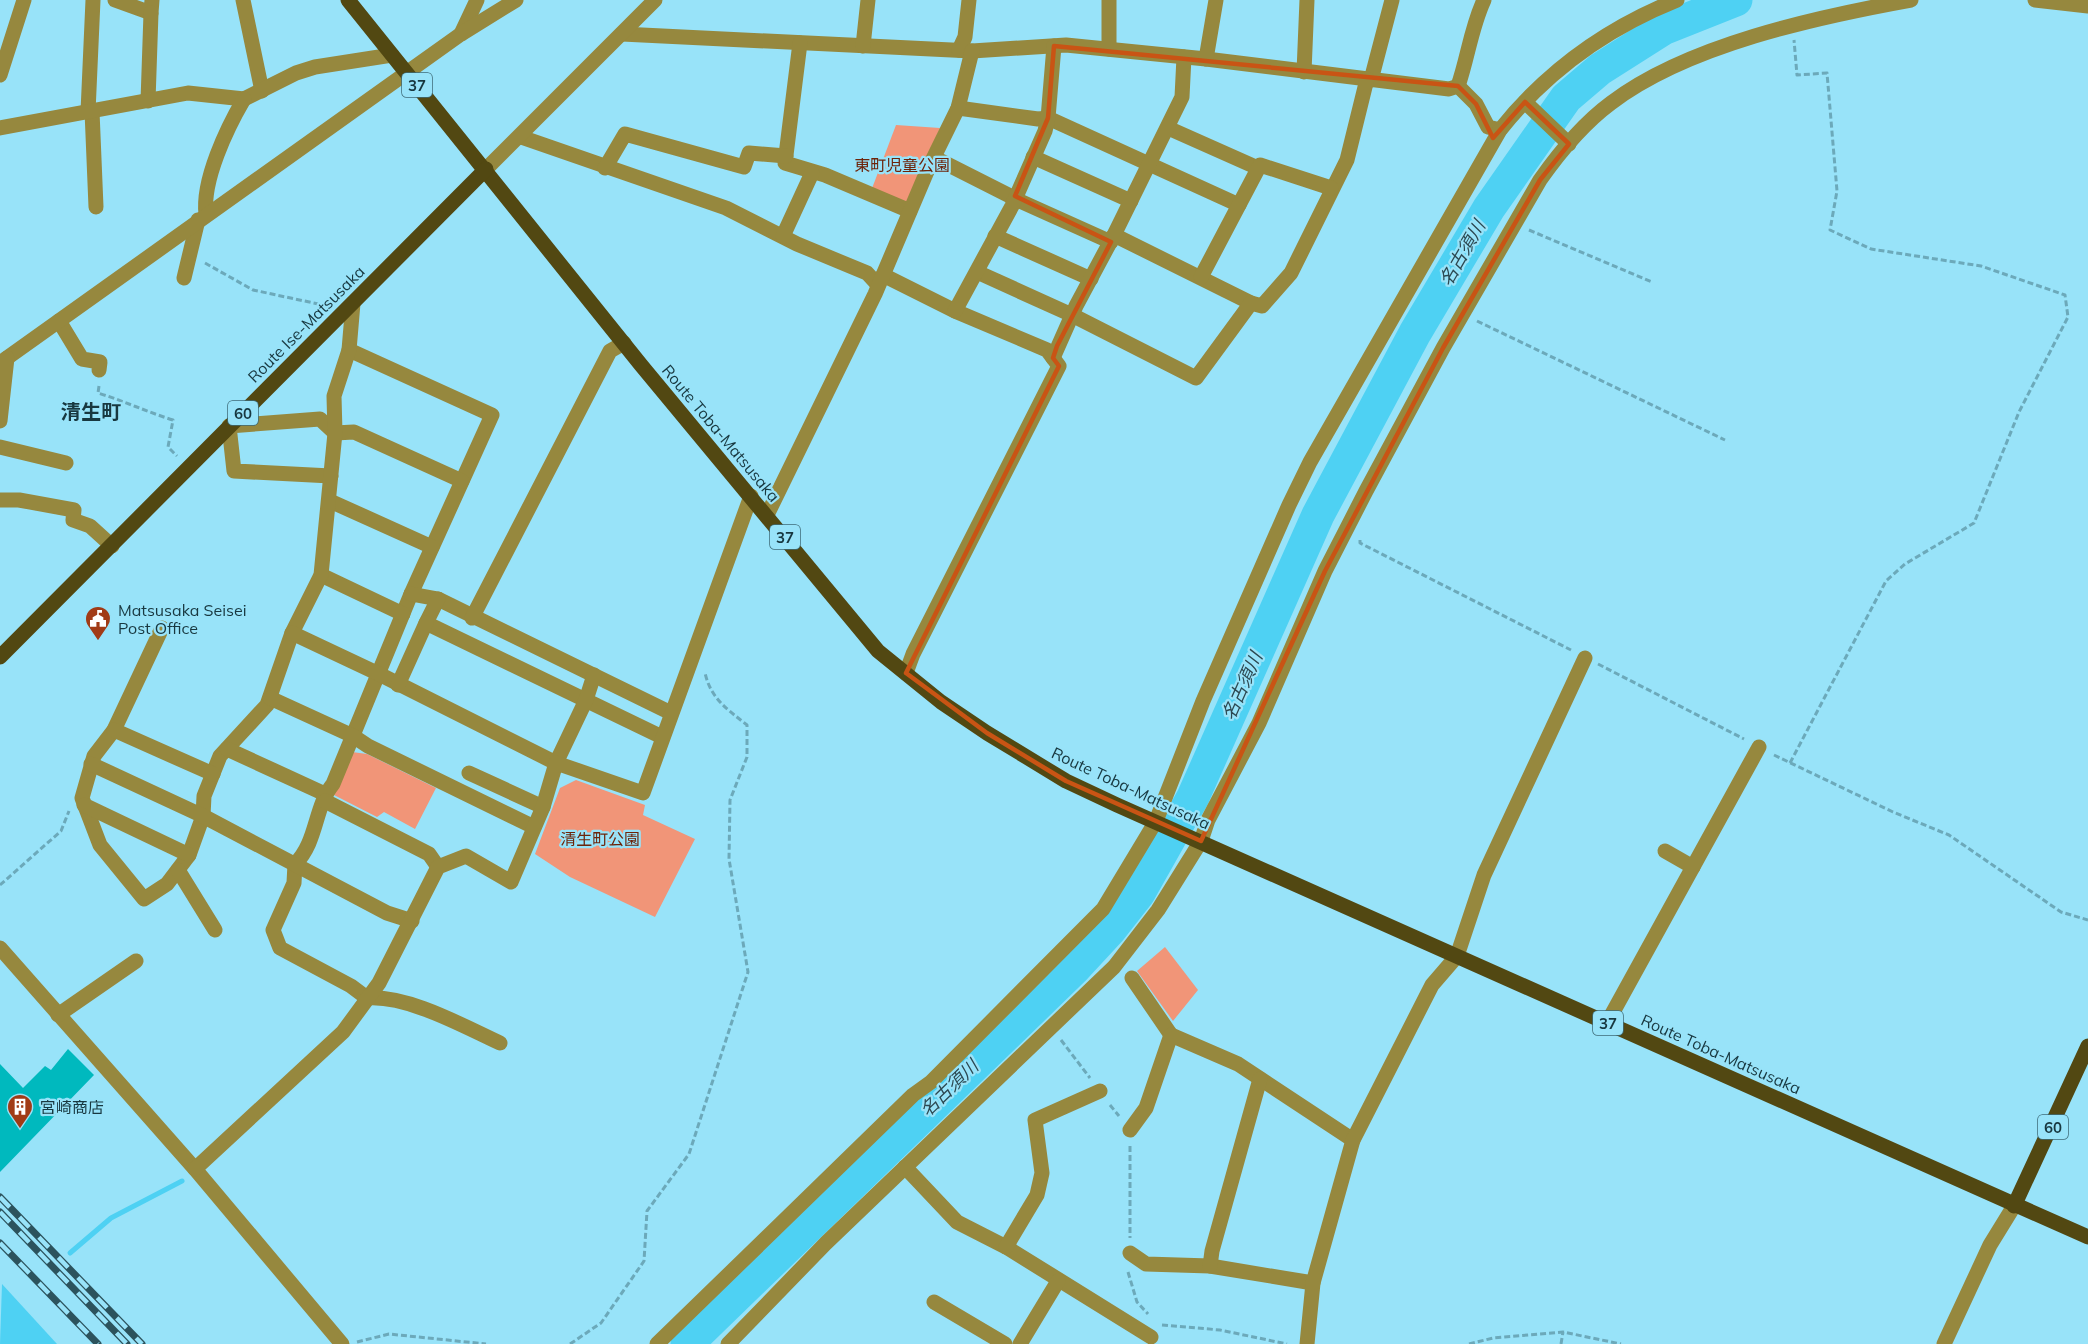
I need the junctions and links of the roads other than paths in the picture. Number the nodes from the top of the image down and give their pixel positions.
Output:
1 (24, 0) edge
2 (93, 0) edge
3 (115, 0) edge
4 (243, 0) edge
5 (348, 0) edge
6 (477, 0) edge
7 (516, 0) edge
8 (655, 0) edge
9 (868, 0) edge
10 (969, 0) edge
11 (1109, 0) edge
12 (1216, 0) edge
13 (1307, 0) edge
14 (1392, 0) edge
15 (1484, 0) edge
16 (1677, 0) edge
17 (1911, 0) edge
18 (2035, 0) edge
19 (2088, 6) edge
20 (151, 7) edge
21 (461, 34) junction
22 (622, 34) junction
23 (800, 43) junction
24 (1054, 45) junction
25 (863, 46) junction
26 (1109, 49) junction
27 (966, 50) junction
28 (392, 55) junction
29 (1184, 57) junction
30 (1206, 59) junction
31 (1304, 72) junction
32 (407, 74) junction
33 (0, 75) edge
34 (1369, 80) junction
35 (1458, 86) junction
36 (262, 91) junction
37 (244, 99) junction
38 (148, 101) junction
39 (1525, 102) junction
40 (958, 108) junction
41 (90, 112) junction
42 (1048, 118) junction
43 (0, 128) edge
44 (1167, 128) junction
45 (1500, 130) junction
46 (521, 137) junction
47 (1569, 144) junction
48 (786, 156) junction
49 (1032, 157) junction
50 (932, 163) junction
51 (1150, 165) junction
52 (605, 168) junction
53 (1258, 168) junction
54 (486, 169) junction
55 (812, 173) junction
56 (1331, 189) junction
57 (1015, 196) junction
58 (1131, 201) junction
59 (1239, 205) junction
60 (96, 207) dead end
61 (910, 211) junction
62 (202, 217) junction
63 (783, 236) junction
64 (995, 236) junction
65 (1112, 238) junction
66 (977, 272) junction
67 (1201, 277) junction
68 (184, 278) dead end
69 (1091, 279) junction
70 (880, 280) junction
71 (1251, 303) junction
72 (349, 306) junction
73 (955, 311) junction
74 (1072, 315) junction
75 (59, 321) junction
76 (624, 343) junction
77 (349, 350) junction
78 (1053, 358) junction
79 (3, 361) edge
80 (99, 370) road end
81 (0, 421) edge
82 (229, 426) junction
83 (335, 433) junction
84 (0, 447) edge
85 (66, 463) dead end
86 (332, 476) junction
87 (462, 481) junction
88 (752, 496) junction
89 (0, 500) edge
90 (330, 501) junction
91 (767, 515) junction
92 (112, 546) junction
93 (432, 547) junction
94 (321, 575) junction
95 (411, 594) junction
96 (438, 599) junction
97 (403, 614) junction
98 (472, 618) junction
99 (426, 623) junction
100 (162, 628) dead end
101 (292, 633) junction
102 (0, 657) edge
103 (1585, 658) road end
104 (379, 674) junction
105 (906, 674) junction
106 (594, 675) junction
107 (398, 685) junction
108 (270, 698) junction
109 (586, 700) junction
110 (671, 712) junction
111 (114, 730) junction
112 (353, 736) junction
113 (662, 737) junction
114 (1759, 747) road end
115 (227, 749) junction
116 (556, 763) junction
117 (91, 764) junction
118 (468, 773) dead end
119 (213, 774) junction
120 (325, 797) junction
121 (83, 802) junction
122 (543, 807) junction
123 (203, 816) junction
124 (1156, 821) junction
125 (534, 827) junction
126 (1201, 841) junction
127 (1665, 851) dead end
128 (189, 855) junction
129 (296, 864) junction
130 (438, 867) junction
131 (1693, 867) junction
132 (178, 870) junction
133 (412, 921) junction
134 (215, 930) dead end
135 (0, 948) edge
136 (1457, 956) junction
137 (136, 960) dead end
138 (5, 965) edge
139 (1132, 978) dead end
140 (367, 998) junction
141 (58, 1015) junction
142 (1607, 1023) junction
143 (1171, 1035) junction
144 (500, 1043) dead end
145 (2088, 1046) edge
146 (1260, 1079) junction
147 (1100, 1091) road end
148 (1130, 1130) road end
149 (1353, 1140) junction
150 (905, 1167) junction
151 (195, 1169) junction
152 (2014, 1206) junction
153 (2088, 1237) edge
154 (1006, 1247) junction
155 (1130, 1253) road end
156 (1210, 1266) junction
157 (1058, 1281) junction
158 (1313, 1283) junction
159 (934, 1302) dead end
160 (1154, 1331) road end
161 (342, 1344) edge
162 (657, 1344) edge
163 (728, 1344) edge
164 (1005, 1344) edge
165 (1020, 1344) edge
166 (1307, 1344) edge
167 (1944, 1344) edge

1 - 33 street
2 - 41 street
3 - 20 street
4 - 36 street
5 - 28 main road, Route Toba-Matsusaka / 37
6 - 21 street
7 - 21 street
8 - 22 street
9 - 25 street
10 - 27 street
11 - 26 street
12 - 30 street
13 - 31 street
14 - 34 street
15 - 35 street
16 - 39 street
17 - 47 street
18 - 19 street
20 - 38 street
21 - 32 street
22 - 23 street
22 - 46 street
23 - 25 street
23 - 48 street
24 - 26 street
24 - 27 street
24 - 42 street
25 - 27 street
26 - 29 street
27 - 40 street
28 - 32 main road, Route Toba-Matsusaka / 37
28 - 36 street
29 - 30 street
29 - 44 street
30 - 31 street
31 - 34 street
32 - 54 main road, Route Toba-Matsusaka / 37
32 - 62 street
34 - 35 street
34 - 56 street
35 - 45 street
36 - 37 street
37 - 38 street
37 - 62 street
38 - 41 street
39 - 45 street
39 - 47 street
40 - 42 street
40 - 50 street
41 - 43 street
41 - 60 street
42 - 49 street
42 - 51 street
44 - 51 street
44 - 53 street
45 - 124 street
46 - 52 street
46 - 54 street
47 - 126 street
48 - 52 street
48 - 55 street
49 - 57 street
49 - 58 street
50 - 57 street
50 - 61 street
51 - 58 street
51 - 59 street
52 - 63 street
53 - 56 street
53 - 59 street
54 - 72 main road, Route Ise-Matsusaka / 60
54 - 76 main road, Route Toba-Matsusaka / 37
55 - 61 street
55 - 63 street
56 - 71 street
57 - 64 street
57 - 65 street
58 - 65 street
59 - 67 street
61 - 70 street
62 - 68 street
62 - 75 street
63 - 70 street
64 - 66 street
64 - 69 street
65 - 67 street
65 - 69 street
66 - 73 street
66 - 74 street
67 - 71 street
69 - 74 street
70 - 73 street
70 - 91 street
71 - 74 street
72 - 77 street
72 - 82 main road, Route Ise-Matsusaka / 60
73 - 78 street
74 - 78 street
75 - 79 street
75 - 80 street
76 - 88 main road, Route Toba-Matsusaka / 37
76 - 98 street
77 - 83 street
77 - 87 street
78 - 105 street
79 - 81 street
82 - 83 street
82 - 86 street
82 - 92 main road, Route Ise-Matsusaka / 60
83 - 86 street
83 - 87 street
84 - 85 street
86 - 90 street
87 - 93 street
88 - 91 main road, Route Toba-Matsusaka / 37
88 - 110 street
89 - 92 street
90 - 93 street
90 - 94 street
91 - 105 main road, Route Toba-Matsusaka / 37
92 - 102 main road, Route Ise-Matsusaka / 60
93 - 95 street
94 - 97 street
94 - 101 street
95 - 96 street
95 - 97 street
96 - 98 street
96 - 99 street
97 - 104 street
98 - 106 street
99 - 107 street
99 - 109 street
100 - 111 street
101 - 104 street
101 - 108 street
103 - 136 street
104 - 107 street
104 - 112 street
105 - 124 main road, Route Toba-Matsusaka / 37
106 - 109 street
106 - 110 street
107 - 116 street
108 - 112 street
108 - 115 street
109 - 113 street
109 - 116 street
110 - 113 street
111 - 117 street
111 - 119 street
112 - 120 street
112 - 125 street
113 - 116 street
114 - 131 street
115 - 119 street
115 - 120 street
116 - 122 street
117 - 121 street
117 - 123 street
118 - 122 street
119 - 123 street
120 - 129 street
120 - 130 street
121 - 128 street
121 - 132 street
122 - 125 street
123 - 128 street
123 - 129 street
124 - 126 main road, Route Toba-Matsusaka / 37
124 - 162 street
125 - 130 street
126 - 136 main road, Route Toba-Matsusaka / 37
126 - 150 street
127 - 131 street
128 - 132 street
129 - 133 street
129 - 140 street
130 - 133 street
131 - 142 street
132 - 134 street
133 - 140 street
135 - 138 street
136 - 142 main road, Route Toba-Matsusaka / 37
136 - 149 street
137 - 141 street
138 - 141 street
139 - 143 street
140 - 144 street
140 - 151 street
141 - 151 street
142 - 152 main road, Route Toba-Matsusaka / 37
143 - 146 street
143 - 148 street
145 - 152 main road, 60
146 - 149 street
146 - 156 street
147 - 154 street
149 - 158 street
150 - 154 street
150 - 163 street
151 - 161 street
152 - 153 main road, Route Toba-Matsusaka / 37
152 - 167 street
154 - 157 street
155 - 156 street
156 - 158 street
157 - 160 street
157 - 165 street
158 - 166 street
159 - 164 street

